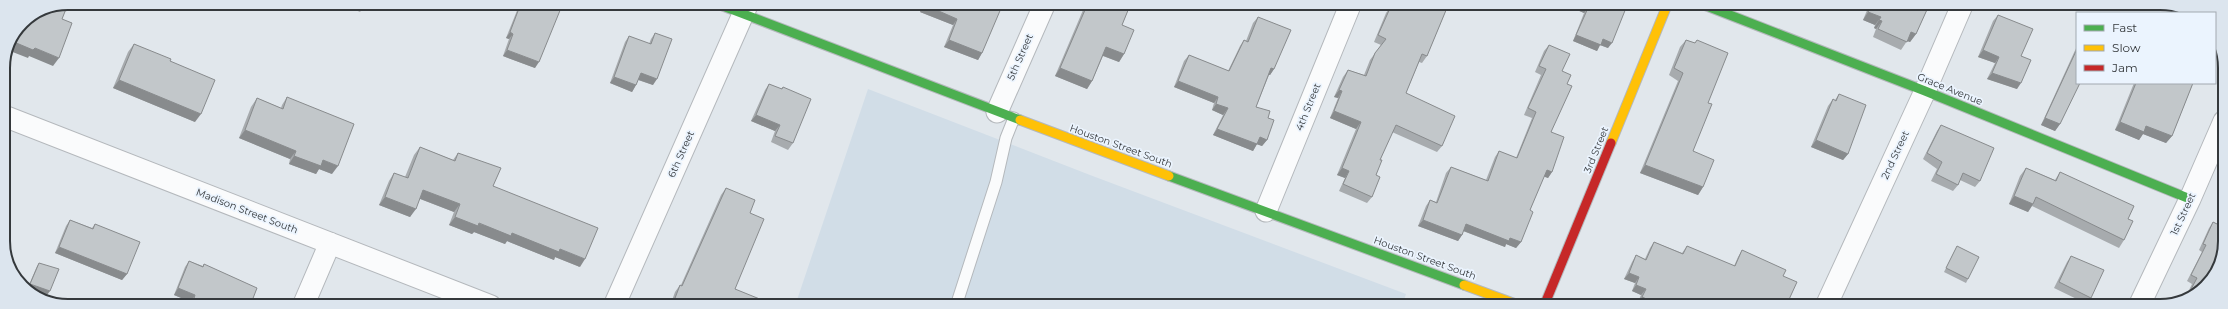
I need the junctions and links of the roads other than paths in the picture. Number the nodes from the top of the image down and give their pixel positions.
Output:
1 (746, 10) edge
2 (748, 10) edge
3 (1042, 10) edge
4 (1348, 10) edge
5 (1665, 10) edge
6 (1717, 10) edge
7 (1960, 10) edge
8 (1925, 90) junction
9 (1005, 115) junction
10 (10, 118) edge
11 (2218, 135) edge
12 (2190, 199) junction
13 (1266, 211) junction
14 (330, 243) junction
15 (306, 299) edge
16 (473, 299) edge
17 (617, 299) edge
18 (958, 299) edge
19 (1502, 299) edge
20 (1547, 299) edge
21 (1829, 299) edge
22 (2142, 299) edge

1 - 17 street, 6th Street
2 - 9 street, Houston Street South
3 - 9 street, 5th Street
4 - 13 street, 4th Street
5 - 20 street, 3rd Street
6 - 8 street, Grace Avenue
7 - 8 street, 2nd Street
8 - 12 street, Grace Avenue
8 - 21 street, 2nd Street
9 - 13 street, Houston Street South
9 - 18 lane
10 - 14 street, Madison Street South
11 - 12 street, 1st Street
12 - 22 street, 1st Street
13 - 19 street, Houston Street South
14 - 15 street
14 - 16 street, Madison Street South

